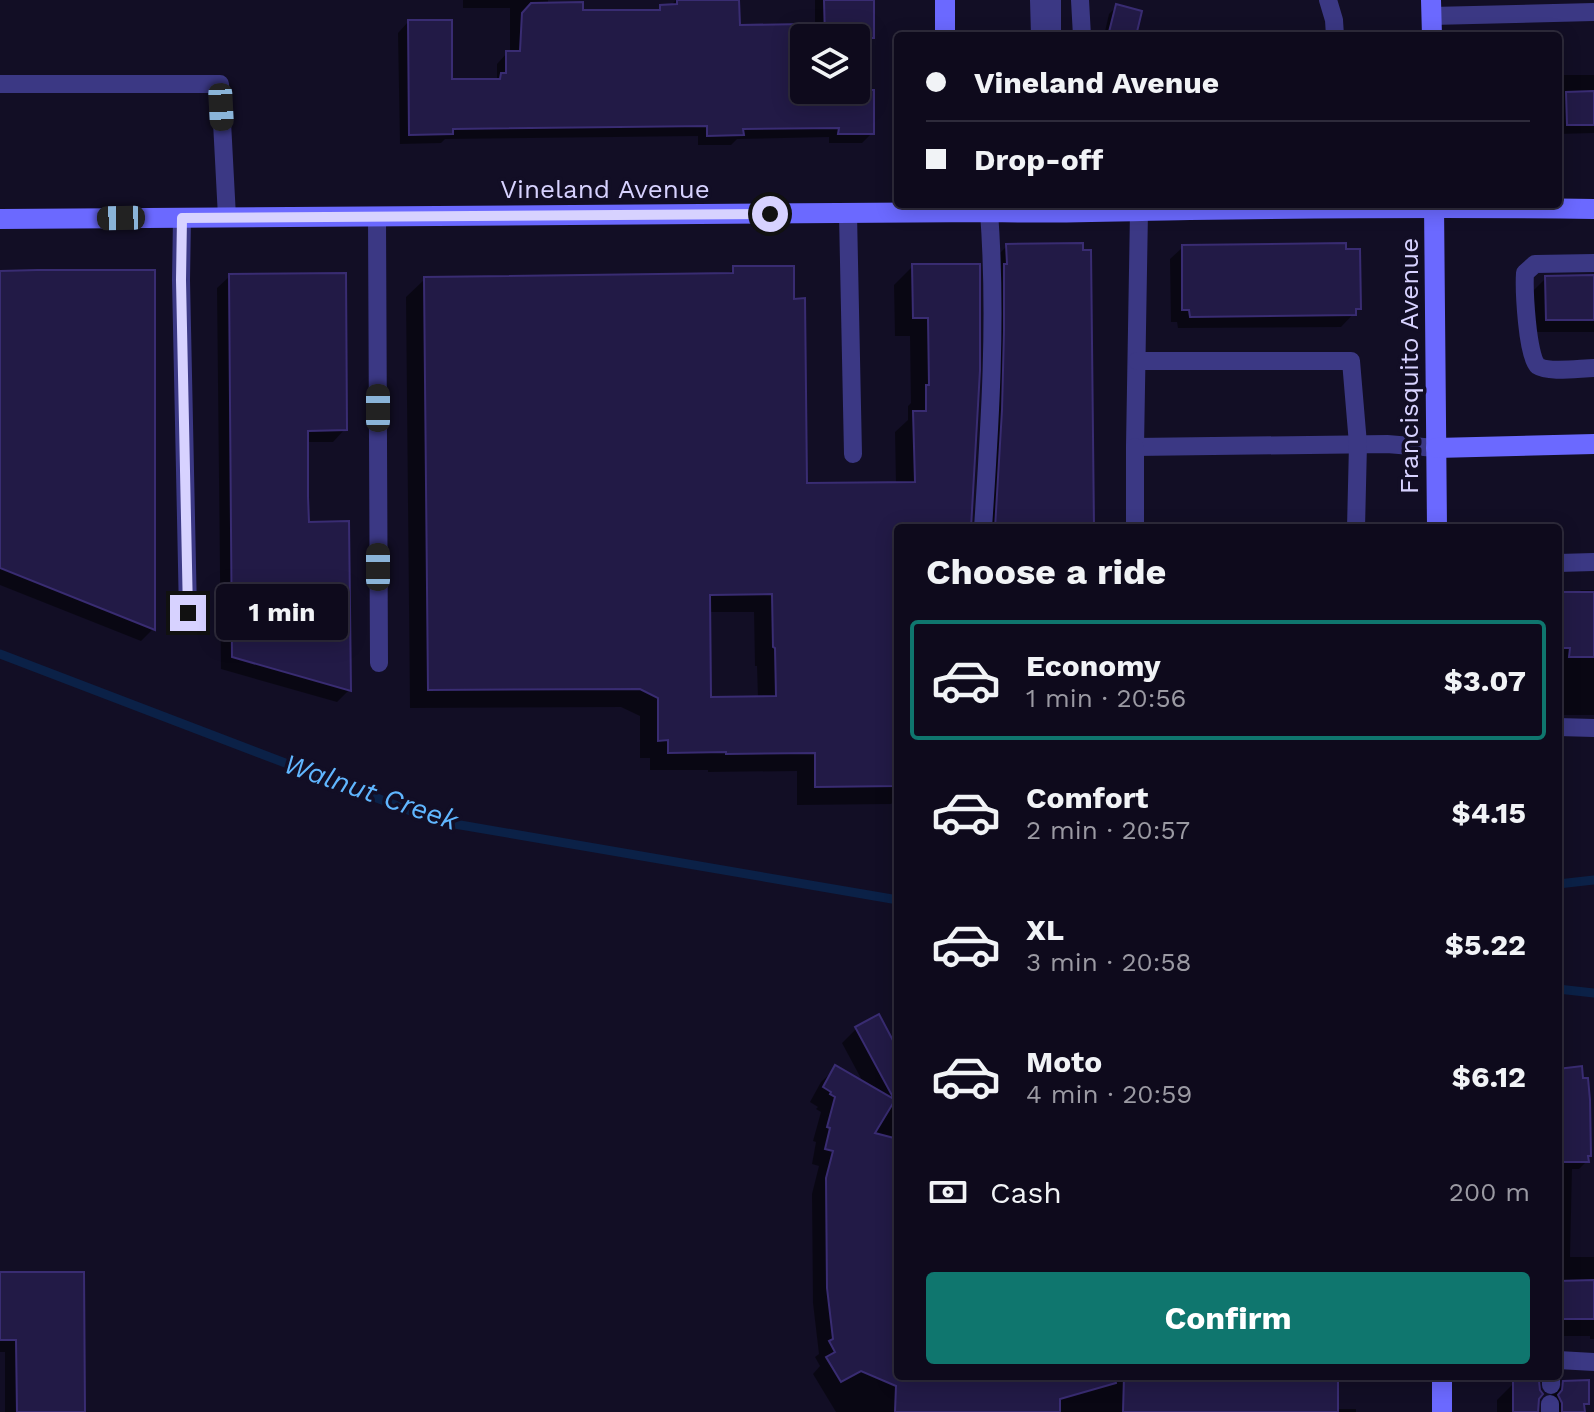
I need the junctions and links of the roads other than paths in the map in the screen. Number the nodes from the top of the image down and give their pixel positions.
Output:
1 (945, 0) edge
2 (1039, 0) edge
3 (1052, 0) edge
4 (1080, 0) edge
5 (1328, 0) edge
6 (1587, 0) edge
7 (1594, 10) edge
8 (1431, 17) edge
9 (945, 32) edge
10 (1040, 32) edge
11 (1052, 32) edge
12 (1082, 32) edge
13 (1335, 32) edge
14 (0, 84) edge
15 (948, 208) edge
16 (1316, 208) edge
17 (1434, 208) edge
18 (1541, 208) edge
19 (1046, 209) edge
20 (1594, 209) edge
21 (1139, 211) junction
22 (989, 212) junction
23 (848, 214) junction
24 (227, 217) junction
25 (377, 217) junction
26 (182, 218) junction
27 (0, 219) edge
28 (1594, 263) edge
29 (1137, 361) junction
30 (1594, 368) edge
31 (1358, 444) junction
32 (1594, 444) edge
33 (1135, 447) junction
34 (1436, 448) junction
35 (853, 454) dead end
36 (983, 524) edge
37 (1135, 524) edge
38 (1356, 524) edge
39 (1437, 524) edge
40 (1594, 562) edge
41 (1562, 563) edge
42 (188, 613) dead end
43 (379, 663) dead end
44 (1562, 727) edge
45 (1594, 728) edge
46 (1562, 1360) edge
47 (1594, 1362) edge
48 (1442, 1380) edge
49 (1442, 1412) edge

1 - 9 street
2 - 10 lane
3 - 11 lane
4 - 12 lane
5 - 13 lane
6 - 7 lane
7 - 8 lane
14 - 24 lane
15 - 22 street, Vineland Avenue
15 - 23 street, Vineland Avenue
16 - 21 street, Vineland Avenue
17 - 34 street, Francisquito Avenue
18 - 20 street, Vineland Avenue
19 - 21 street, Vineland Avenue
19 - 22 street, Vineland Avenue
21 - 29 lane
22 - 36 lane
23 - 25 street, Vineland Avenue
23 - 35 lane
24 - 25 street, Vineland Avenue
24 - 26 street, Vineland Avenue
25 - 43 lane
26 - 27 street, Vineland Avenue
26 - 42 lane
28 - 30 lane
29 - 31 lane
29 - 33 lane
31 - 33 lane
31 - 34 lane
31 - 38 lane
32 - 34 street
33 - 37 lane
34 - 39 street, Francisquito Avenue
40 - 41 lane
44 - 45 lane
46 - 47 lane
48 - 49 street

